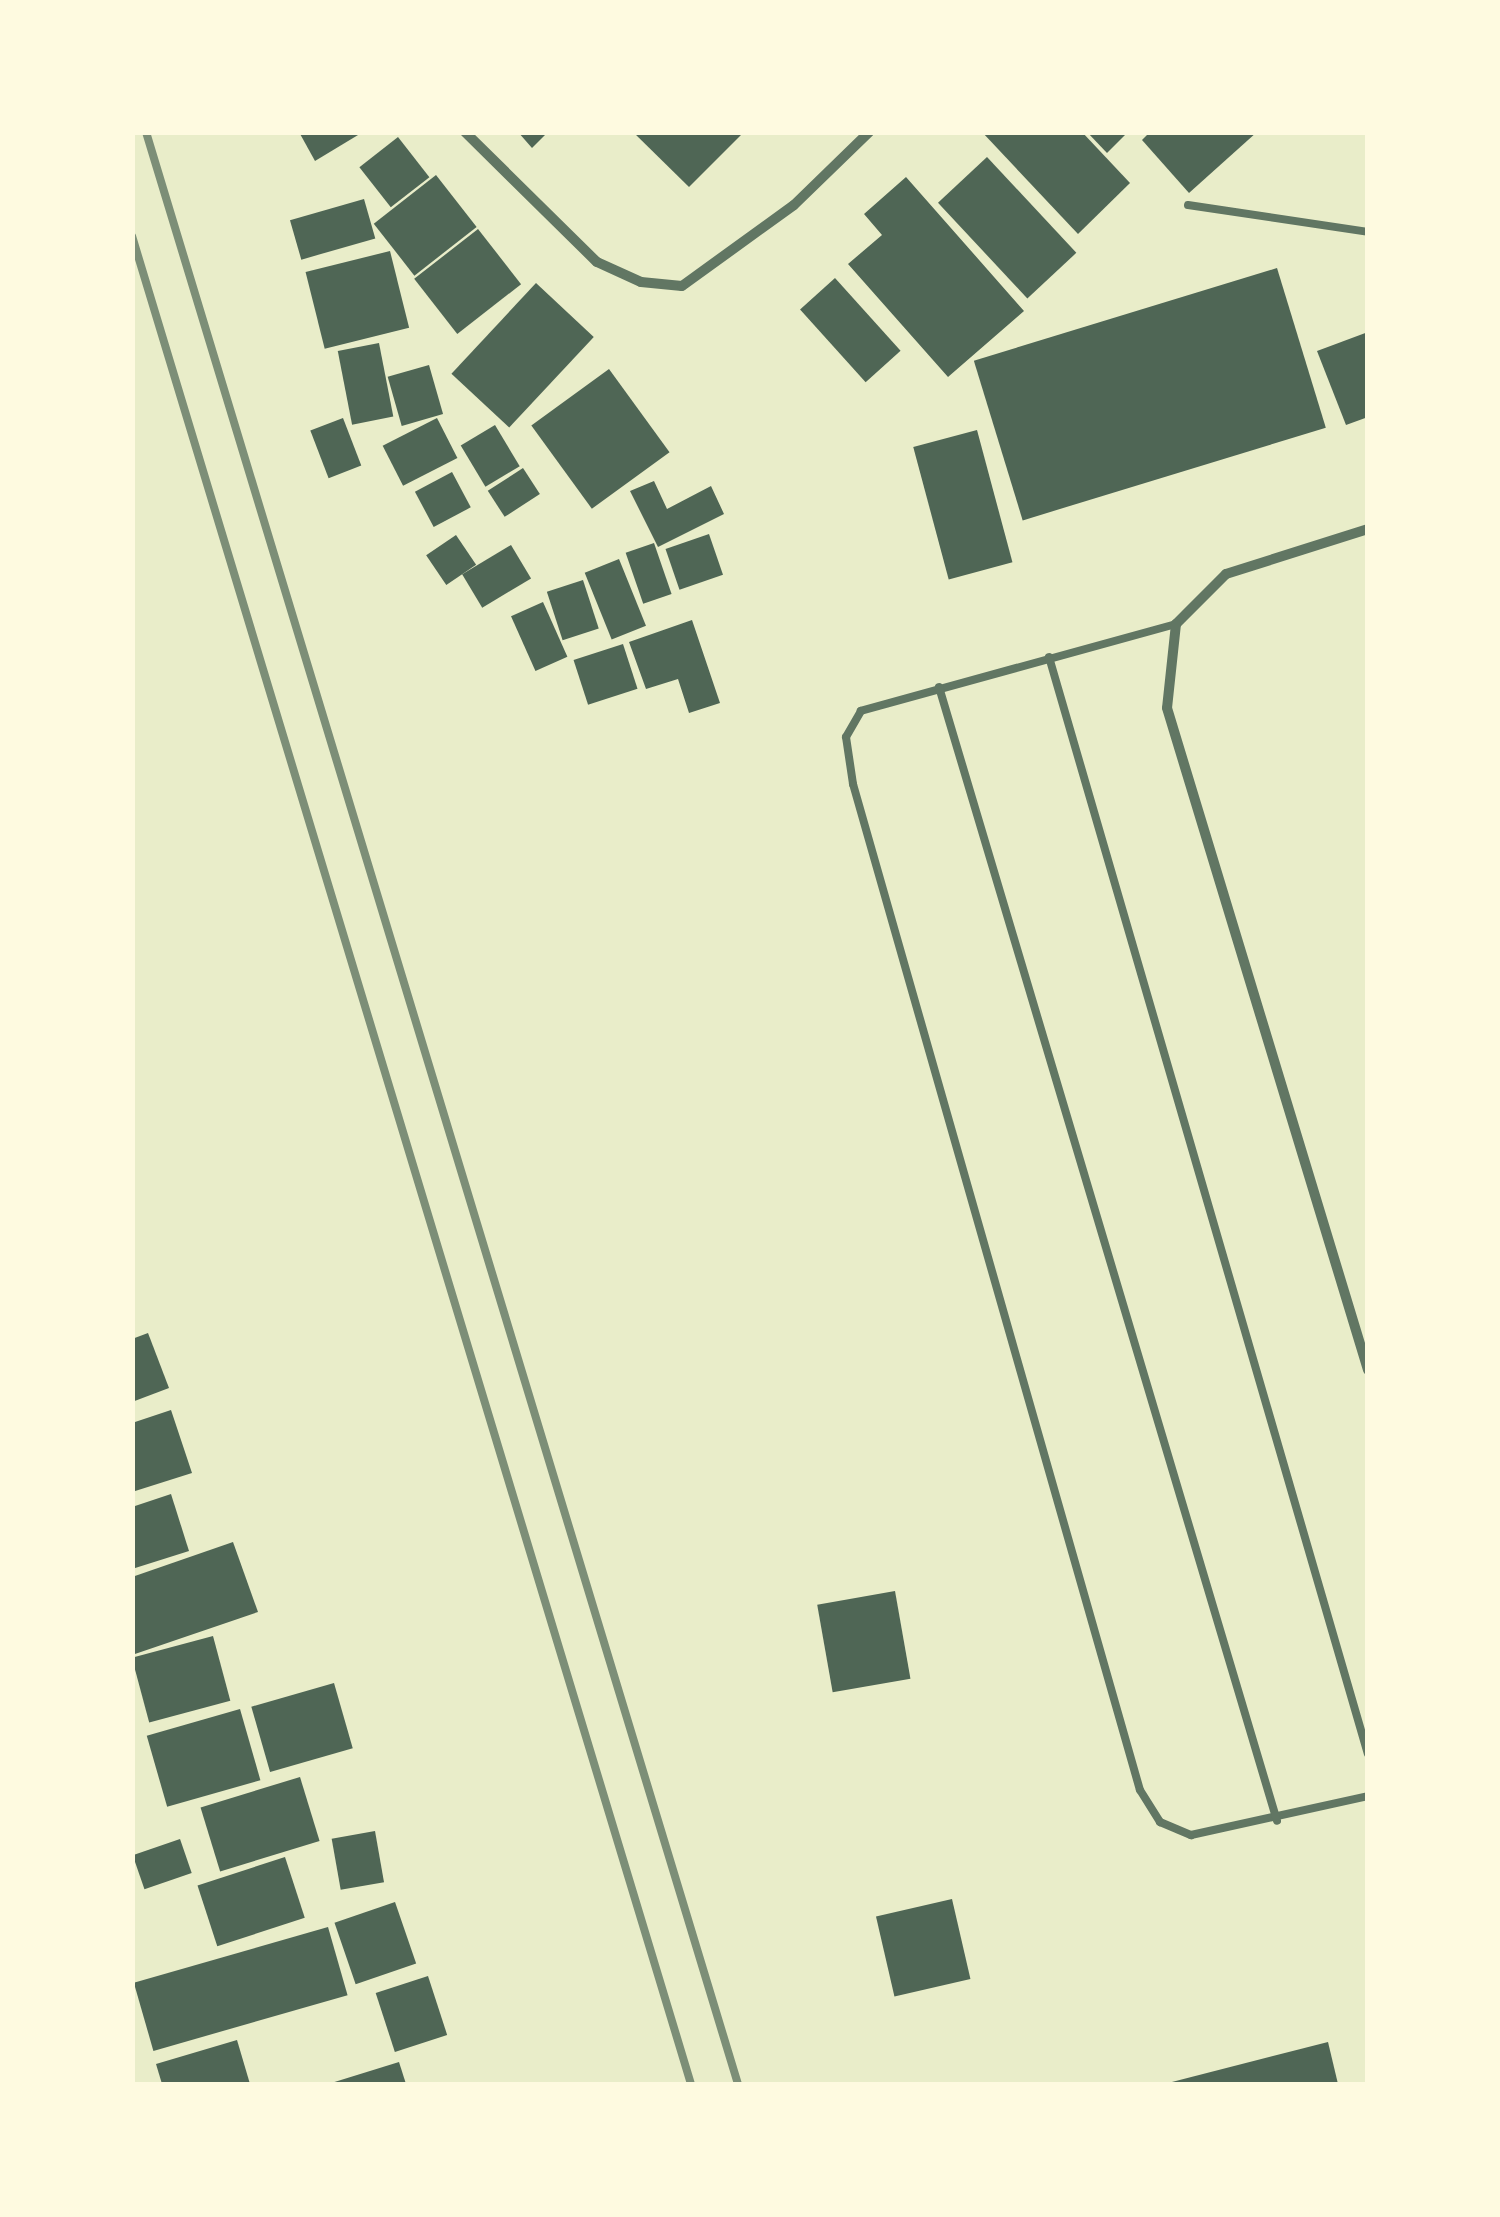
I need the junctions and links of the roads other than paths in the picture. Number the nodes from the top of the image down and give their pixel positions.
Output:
1 (466, 132) edge
2 (869, 132) edge
3 (1188, 205) dead end
4 (1368, 232) edge
5 (1368, 528) edge
6 (1176, 624) junction
7 (1049, 658) junction
8 (939, 687) junction
9 (1368, 1370) edge
10 (1368, 1754) edge
11 (1368, 1796) edge
12 (1277, 1821) junction

1 - 2 street
3 - 4 lane
5 - 6 street
6 - 7 lane
6 - 9 street
7 - 8 lane
7 - 10 lane
8 - 12 lane
8 - 12 lane
11 - 12 lane

